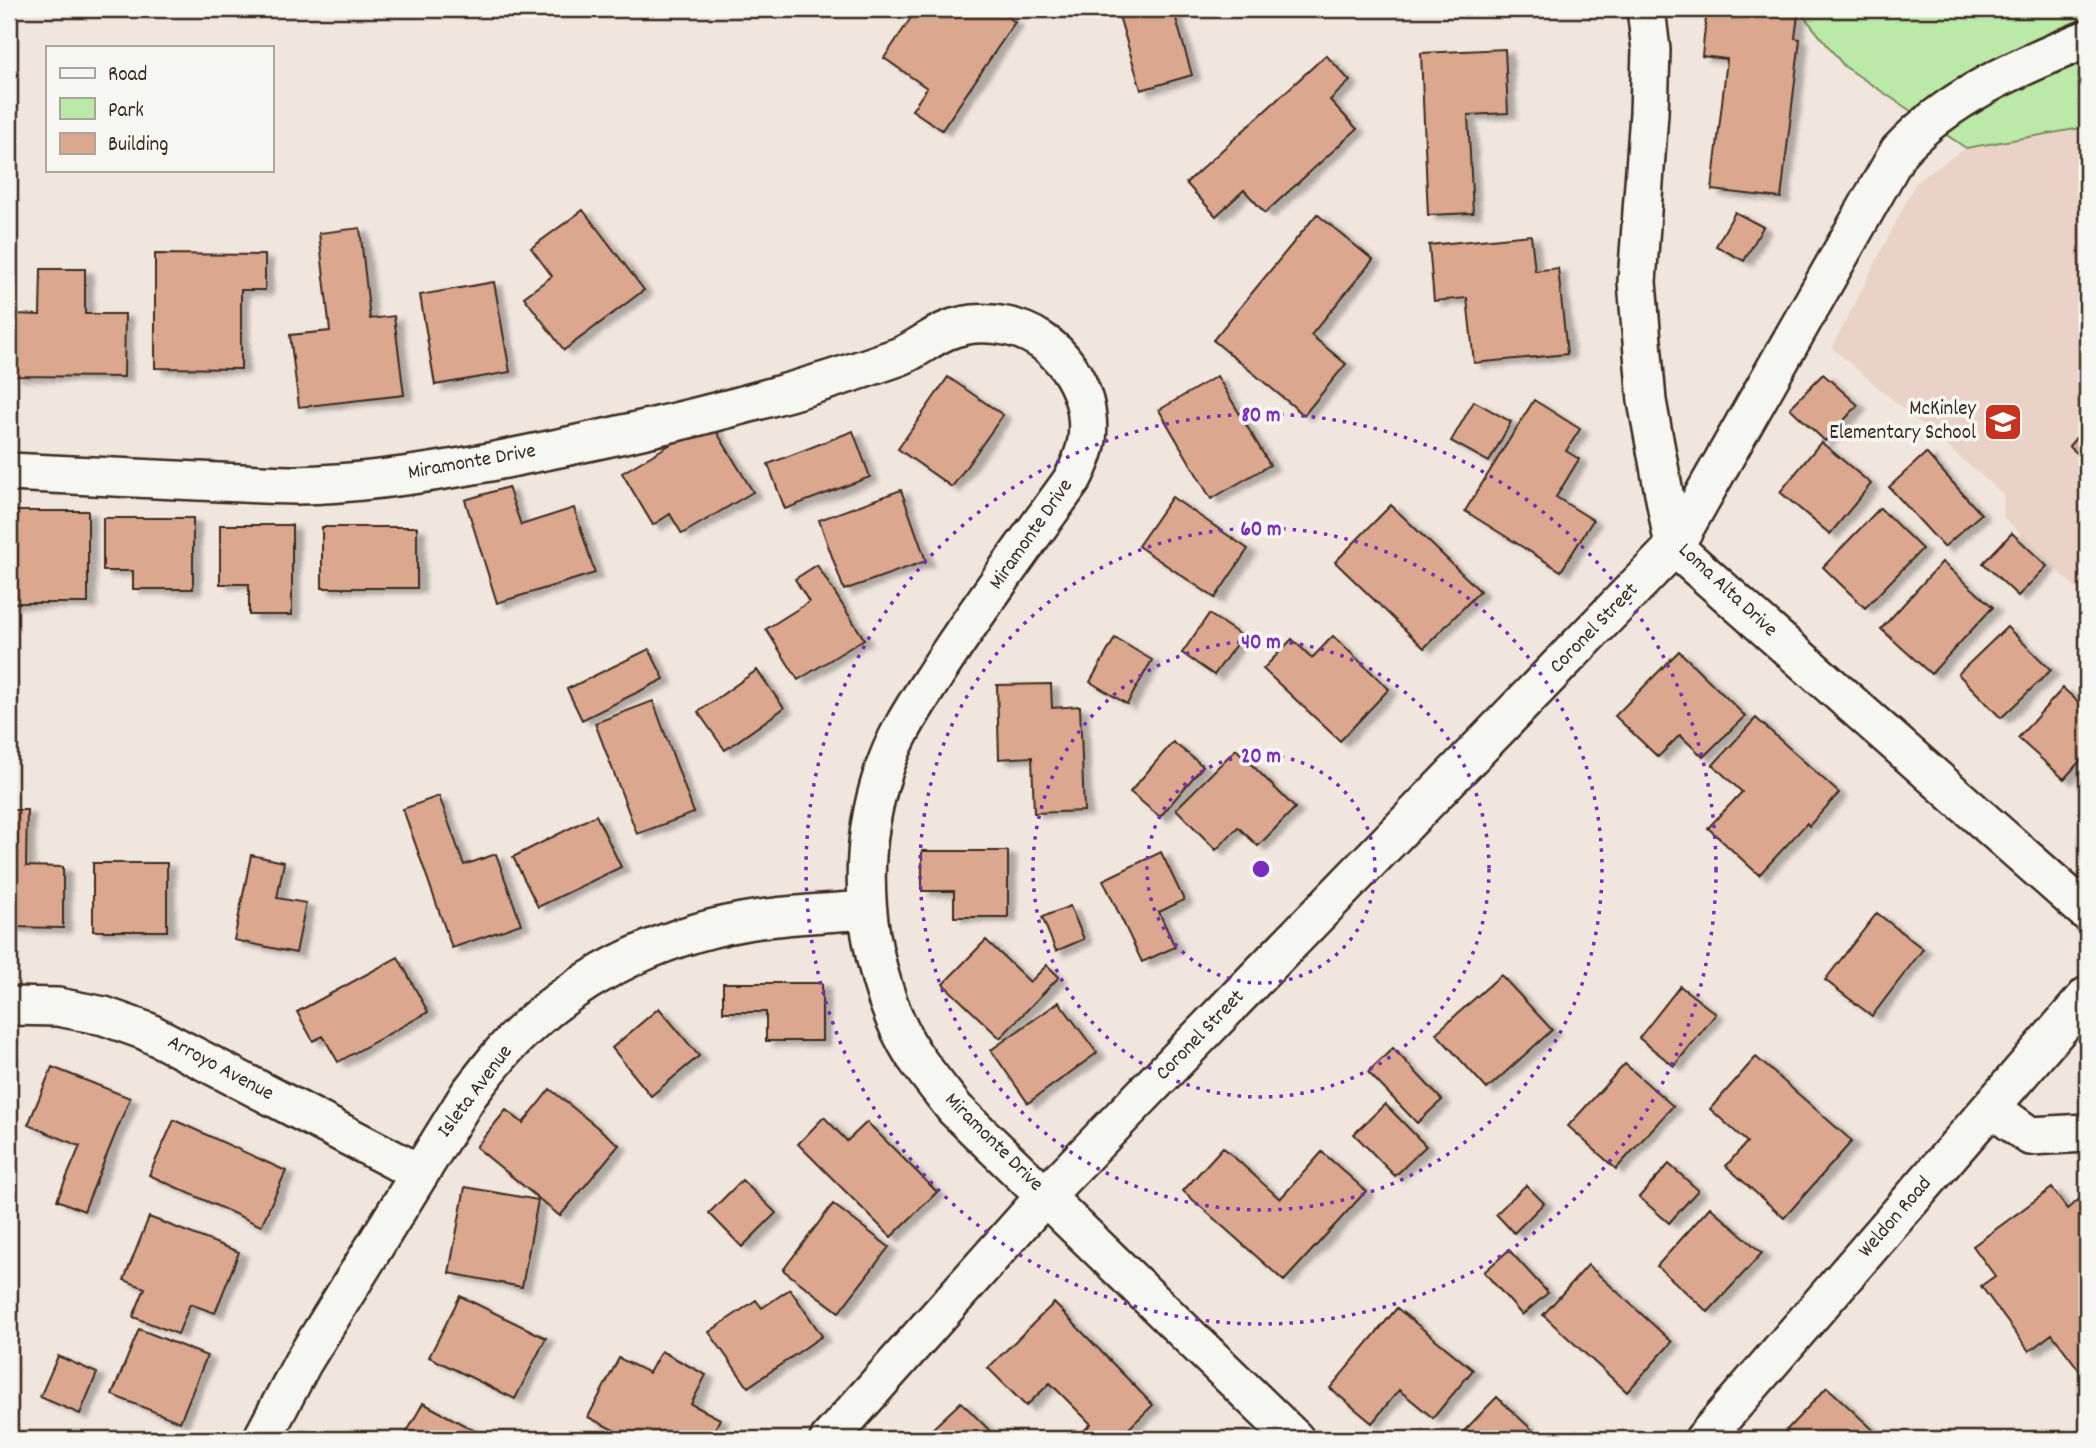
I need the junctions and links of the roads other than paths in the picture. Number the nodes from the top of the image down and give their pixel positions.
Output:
1 (1646, 9) edge
2 (2087, 39) edge
3 (9, 472) edge
4 (1674, 547) junction
5 (867, 909) junction
6 (2087, 912) edge
7 (2087, 996) edge
8 (9, 1006) edge
9 (1991, 1108) junction
10 (2087, 1133) edge
11 (419, 1173) junction
12 (1045, 1196) junction
13 (262, 1439) edge
14 (829, 1439) edge
15 (1295, 1439) edge
16 (1704, 1439) edge

1 - 4 street, Loma Alta Drive
2 - 4 street, Coronel Street
3 - 5 street, Miramonte Drive
4 - 6 street, Loma Alta Drive
4 - 12 street, Coronel Street
5 - 11 street, Isleta Avenue
5 - 12 street, Miramonte Drive
7 - 9 street, Weldon Road
8 - 11 street, Arroyo Avenue
9 - 10 street
9 - 16 street, Weldon Road
11 - 13 street, Isleta Avenue
12 - 14 street
12 - 15 street, Miramonte Drive

